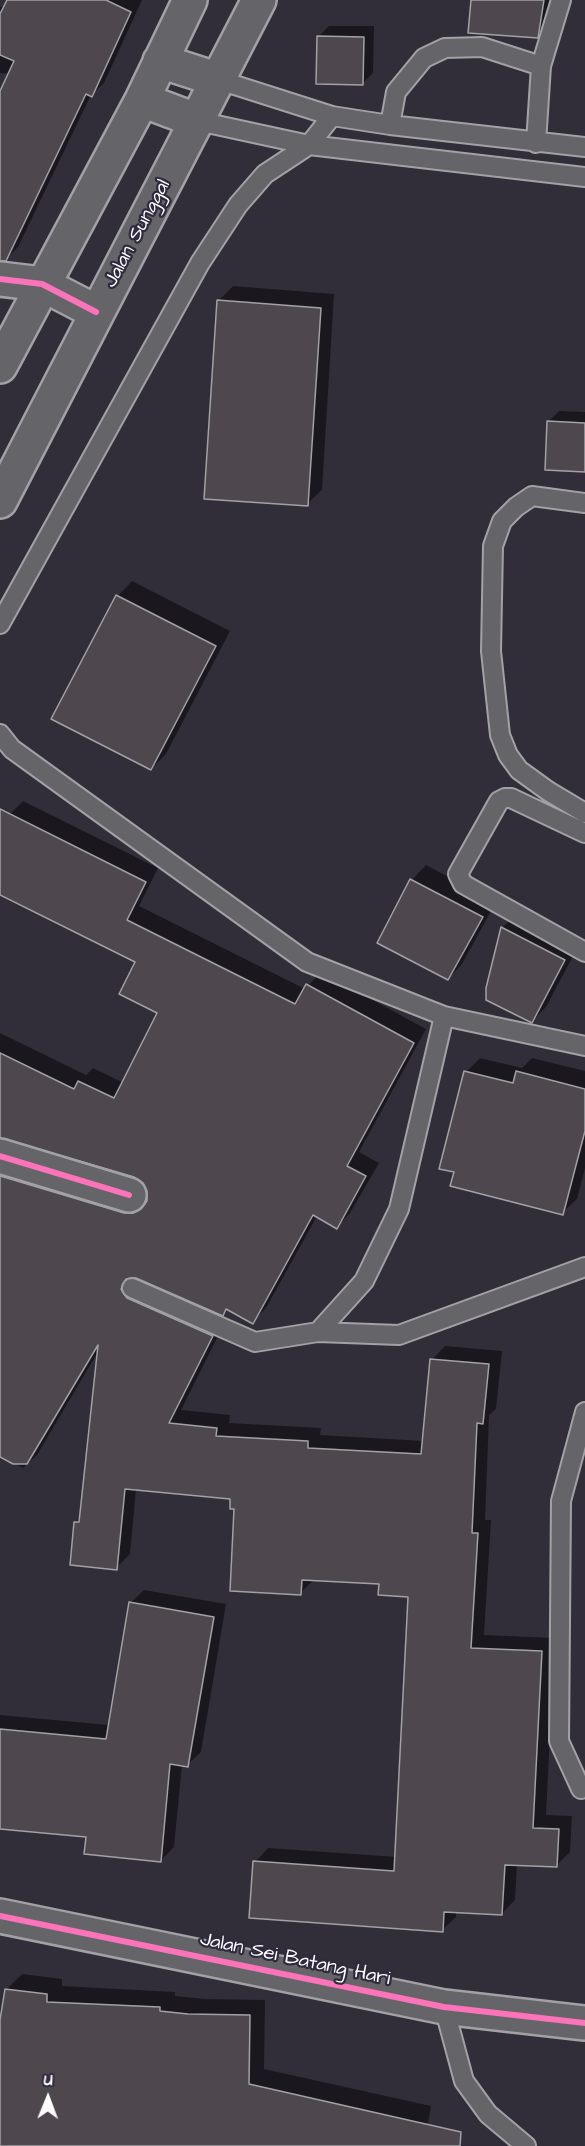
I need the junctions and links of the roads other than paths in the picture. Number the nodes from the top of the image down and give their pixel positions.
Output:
1 (190, 0) edge
2 (259, 0) edge
3 (561, 0) edge
4 (160, 61) junction
5 (541, 66) junction
6 (219, 80) junction
7 (142, 100) junction
8 (332, 116) junction
9 (198, 120) junction
10 (390, 125) junction
11 (536, 143) junction
12 (309, 145) junction
13 (585, 147) edge
14 (585, 177) edge
15 (0, 279) edge
16 (42, 284) junction
17 (96, 312) junction
18 (0, 366) edge
19 (0, 501) edge
20 (585, 503) edge
21 (0, 624) edge
22 (0, 734) edge
23 (585, 813) edge
24 (585, 833) edge
25 (585, 952) edge
26 (444, 1016) junction
27 (585, 1046) edge
28 (0, 1155) edge
29 (129, 1195) dead end
30 (585, 1267) edge
31 (132, 1288) dead end
32 (318, 1332) junction
33 (585, 1420) edge
34 (585, 1780) edge
35 (0, 1916) edge
36 (444, 2007) junction
37 (585, 2023) edge
38 (526, 2146) edge

1 - 4 main road
2 - 6 main road, Jalan Sunggal
3 - 5 lane
4 - 6 main road
4 - 7 main road
5 - 10 lane
5 - 11 lane
6 - 8 lane
6 - 9 main road, Jalan Sunggal
7 - 9 main road
7 - 16 main road
8 - 10 lane
8 - 12 lane
9 - 12 lane
9 - 17 main road, Jalan Sunggal
10 - 11 lane
11 - 13 lane
12 - 14 lane
12 - 21 lane
15 - 16 main road
16 - 17 main road
16 - 18 main road
17 - 19 main road, Jalan Sunggal
20 - 23 lane
22 - 26 lane
24 - 25 lane
26 - 27 lane
26 - 32 lane
28 - 29 main road
30 - 32 lane
31 - 32 lane
33 - 34 lane
35 - 36 main road, Jalan Sei Batang Hari
36 - 37 main road, Jalan Sei Batang Hari
36 - 38 lane

